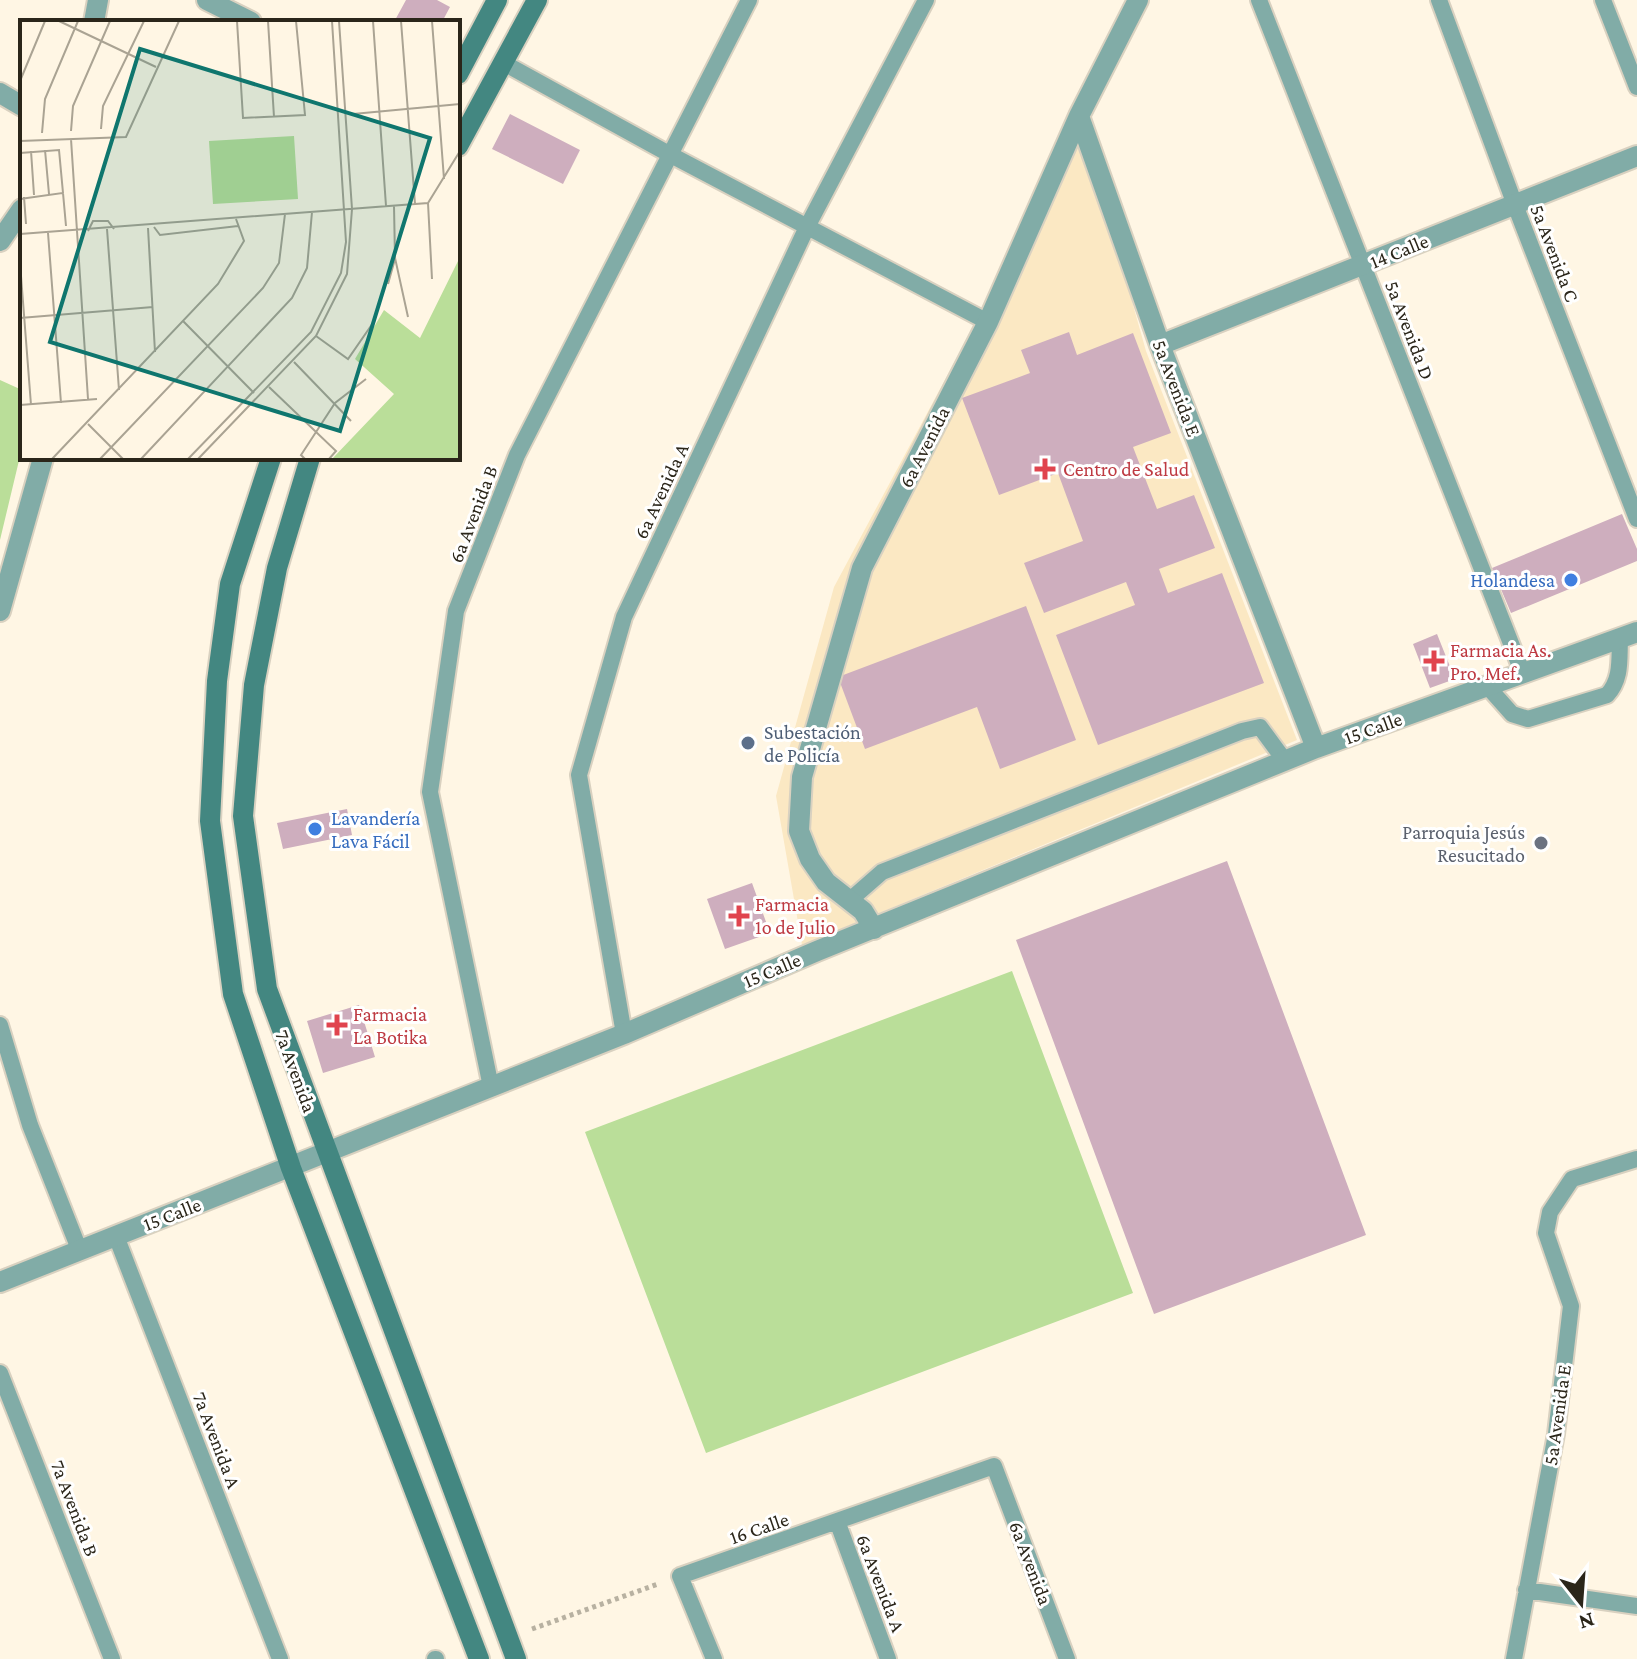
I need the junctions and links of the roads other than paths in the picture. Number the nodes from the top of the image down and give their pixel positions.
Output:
1 (98, 0) edge
2 (207, 0) edge
3 (497, 0) edge
4 (537, 0) edge
5 (749, 0) edge
6 (926, 0) edge
7 (1138, 0) edge
8 (1259, 0) edge
9 (1439, 0) edge
10 (1603, 0) edge
11 (94, 20) edge
12 (247, 20) edge
13 (502, 62) junction
14 (460, 70) edge
15 (1637, 87) edge
16 (0, 93) edge
17 (20, 105) edge
18 (1079, 116) junction
19 (460, 142) edge
20 (669, 154) junction
21 (1637, 156) edge
22 (1515, 205) junction
23 (20, 212) edge
24 (807, 227) junction
25 (0, 241) edge
26 (1363, 265) junction
27 (988, 322) junction
28 (1160, 345) junction
29 (42, 460) edge
30 (270, 460) edge
31 (309, 460) edge
32 (1637, 519) edge
33 (0, 611) edge
34 (1628, 635) edge
35 (1523, 674) junction
36 (1488, 687) junction
37 (1316, 748) junction
38 (1285, 761) junction
39 (850, 900) junction
40 (874, 929) junction
41 (0, 1025) edge
42 (624, 1034) junction
43 (491, 1087) junction
44 (326, 1153) junction
45 (1637, 1159) edge
46 (291, 1168) junction
47 (116, 1236) junction
48 (79, 1249) junction
49 (0, 1282) edge
50 (0, 1373) edge
51 (994, 1466) joint
52 (837, 1521) junction
53 (1526, 1590) junction
54 (1637, 1606) edge
55 (112, 1659) edge
56 (280, 1659) edge
57 (479, 1659) edge
58 (516, 1659) edge
59 (714, 1659) edge
60 (888, 1659) edge
61 (1067, 1659) edge
62 (1514, 1659) edge

1 - 11 street
2 - 12 street
3 - 14 street
4 - 13 street
5 - 20 lane, 6a Avenida B
6 - 24 lane, 6a Avenida A
7 - 18 street, 6a Avenida
8 - 26 lane, 5a Avenida D
9 - 22 lane, 5a Avenida C
10 - 15 lane
13 - 19 street
13 - 20 lane
16 - 17 street
18 - 27 street, 6a Avenida
18 - 28 street, 5a Avenida E
20 - 24 lane
20 - 43 lane, 6a Avenida B
21 - 22 street, 14 Calle
22 - 26 street, 14 Calle
22 - 32 lane, 5a Avenida C
23 - 25 street
24 - 27 lane
24 - 42 lane, 6a Avenida A
26 - 28 street, 14 Calle
26 - 35 lane, 5a Avenida D
27 - 39 street, 6a Avenida
28 - 37 street, 5a Avenida E
29 - 33 street
30 - 46 street, 7a Avenida
31 - 44 street, 7a Avenida
34 - 35 street, 15 Calle
34 - 36 lane
35 - 36 street, 15 Calle
36 - 37 street, 15 Calle
37 - 38 street, 15 Calle
38 - 39 lane
38 - 40 street, 15 Calle
39 - 40 street, 6a Avenida
40 - 42 street, 15 Calle
41 - 48 lane
42 - 43 street, 15 Calle
43 - 44 street, 15 Calle
44 - 46 street, 15 Calle
44 - 58 street, 7a Avenida
45 - 53 lane, 5a Avenida E
46 - 47 street, 15 Calle
46 - 57 street, 7a Avenida
47 - 48 street, 15 Calle
47 - 56 lane, 7a Avenida A
48 - 49 street, 15 Calle
50 - 55 lane, 7a Avenida B
51 - 52 lane, 16 Calle
51 - 61 lane, 6a Avenida
52 - 59 lane, 16 Calle
52 - 60 lane, 6a Avenida A
53 - 54 lane
53 - 62 lane, 5a Avenida E

